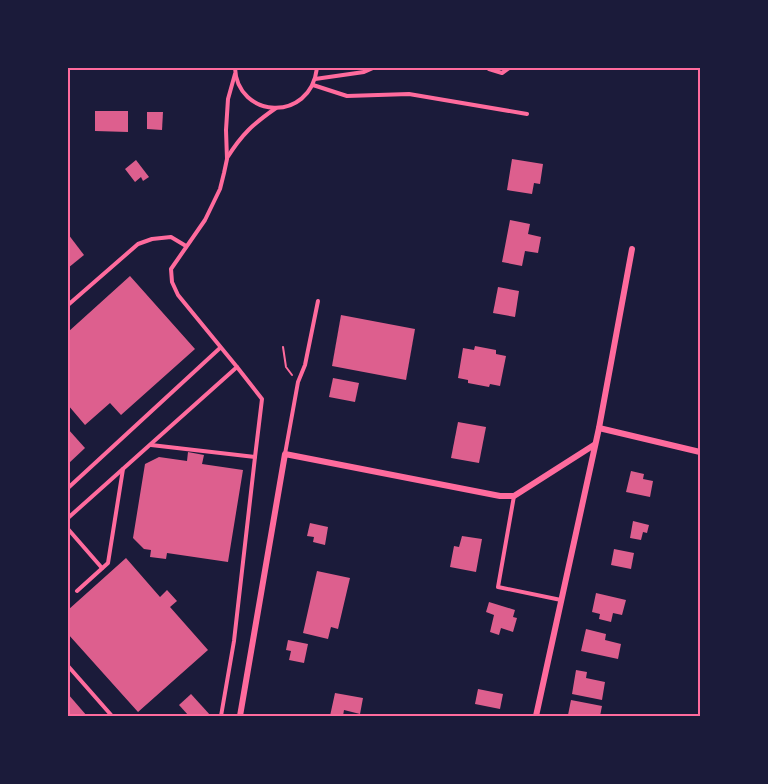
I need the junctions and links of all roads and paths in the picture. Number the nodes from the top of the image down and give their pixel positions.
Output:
1 (235, 68) edge
2 (316, 68) edge
3 (373, 68) edge
4 (488, 68) edge
5 (509, 68) edge
6 (236, 74) junction
7 (315, 79) junction
8 (313, 85) junction
9 (276, 108) junction
10 (527, 114) dead end
11 (227, 159) junction
12 (186, 246) junction
13 (632, 249) dead end
14 (318, 301) dead end
15 (68, 305) edge
16 (283, 347) dead end
17 (220, 348) junction
18 (237, 367) junction
19 (298, 382) junction
20 (598, 428) junction
21 (150, 444) junction
22 (594, 445) junction
23 (700, 452) edge
24 (285, 454) junction
25 (255, 457) junction
26 (123, 468) junction
27 (68, 488) edge
28 (514, 495) junction
29 (68, 519) edge
30 (68, 529) edge
31 (102, 568) junction
32 (77, 591) dead end
33 (561, 600) junction
34 (68, 666) edge
35 (112, 717) edge
36 (221, 717) edge
37 (240, 717) edge
38 (536, 717) edge

1 - 6 lane
2 - 7 lane
3 - 7 lane
4 - 5 lane
6 - 9 lane
6 - 11 lane
7 - 8 lane
8 - 9 lane
8 - 10 lane
9 - 11 lane
11 - 12 lane
12 - 15 lane
12 - 17 lane
13 - 20 street
14 - 19 lane
16 - 19 path
17 - 18 lane
17 - 27 lane
18 - 21 lane
18 - 25 lane
19 - 24 lane
20 - 22 street
20 - 23 street
21 - 25 lane
21 - 26 lane
22 - 28 street
22 - 33 street
24 - 28 street
24 - 37 street
25 - 36 lane
26 - 29 lane
26 - 31 lane
28 - 33 lane
30 - 31 lane
31 - 32 lane
33 - 38 street
34 - 35 lane

